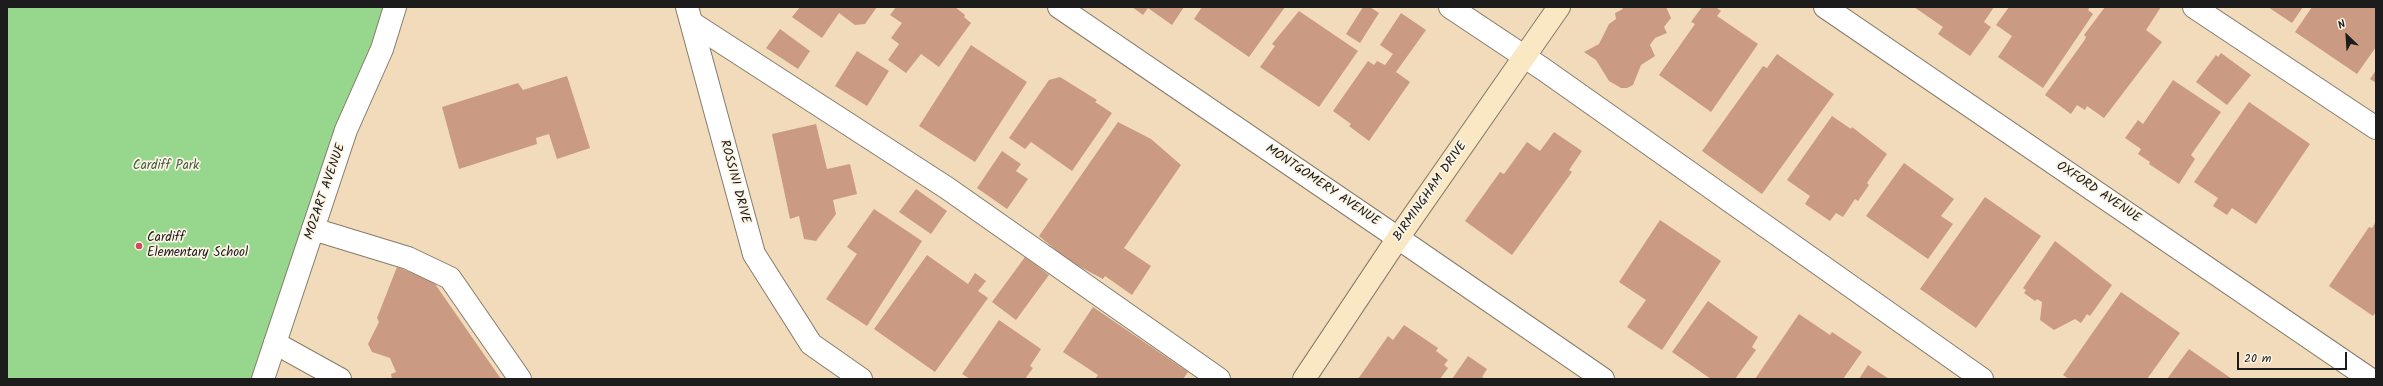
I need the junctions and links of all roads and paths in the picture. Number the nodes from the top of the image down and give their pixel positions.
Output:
1 (395, 7) edge
2 (1059, 7) edge
3 (1450, 7) edge
4 (1559, 7) edge
5 (1825, 7) edge
6 (2194, 7) edge
7 (689, 15) edge
8 (1525, 56) junction
9 (2376, 128) edge
10 (313, 229) junction
11 (1398, 238) junction
12 (275, 343) junction
13 (263, 379) edge
14 (340, 379) edge
15 (520, 379) edge
16 (861, 379) edge
17 (1219, 379) edge
18 (1304, 379) edge
19 (1603, 379) edge
20 (1982, 379) edge
21 (2370, 379) edge

1 - 10 street, MOZART AVENUE
2 - 11 street, MONTGOMERY AVENUE
3 - 8 street
4 - 8 main road, BIRMINGHAM DRIVE
5 - 21 street, OXFORD AVENUE
6 - 9 street
7 - 16 street, ROSSINI DRIVE
7 - 17 street
8 - 11 main road, BIRMINGHAM DRIVE
8 - 20 street
10 - 12 street, MOZART AVENUE
10 - 15 street
11 - 18 main road, BIRMINGHAM DRIVE
11 - 19 street, MONTGOMERY AVENUE
12 - 13 street, MOZART AVENUE
12 - 14 street

